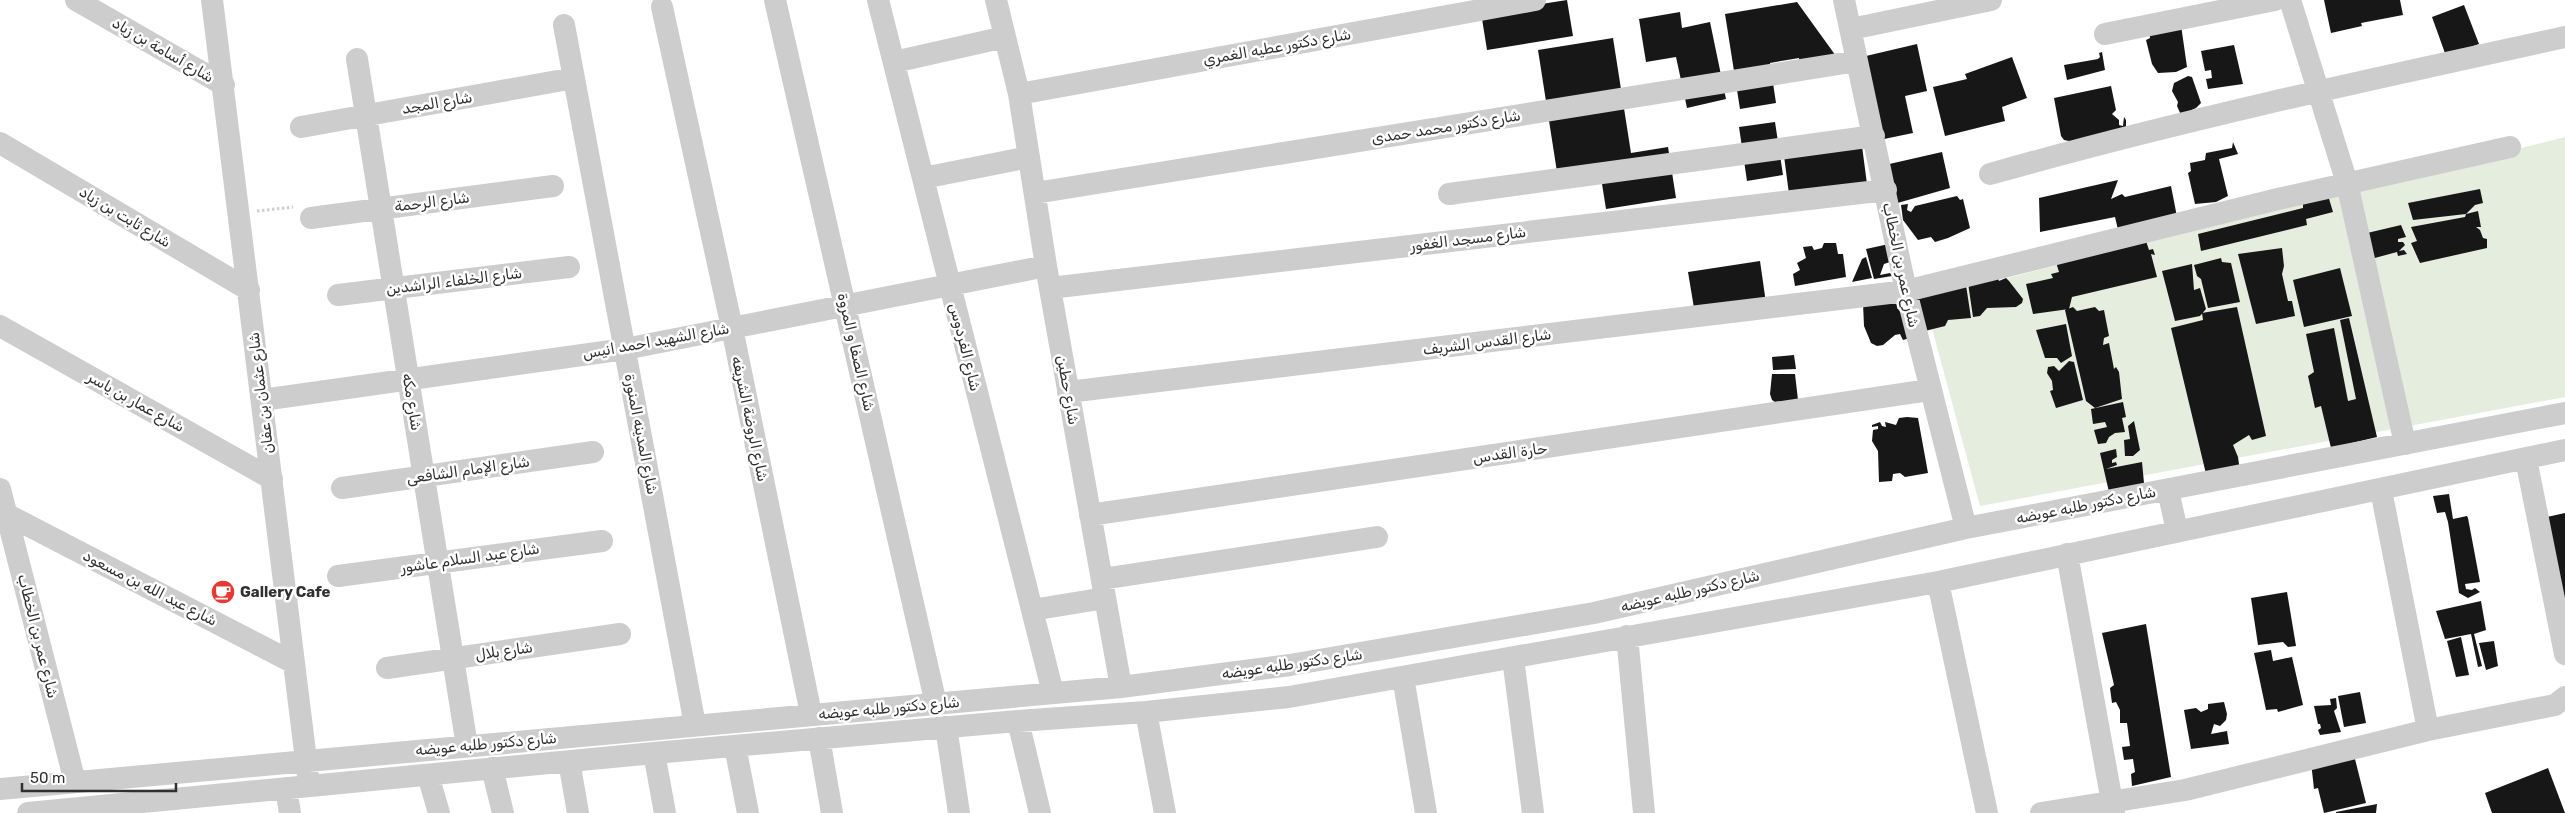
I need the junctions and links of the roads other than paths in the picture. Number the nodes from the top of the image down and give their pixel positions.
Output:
1 (76, 0) edge
2 (212, 0) edge
3 (775, 0) edge
4 (878, 0) edge
5 (996, 0) edge
6 (1535, 0) edge
7 (1844, 0) edge
8 (1991, 0) edge
9 (2276, 0) edge
10 (2290, 0) edge
11 (662, 7) dead end
12 (564, 25) dead end
13 (1851, 29) junction
14 (2105, 34) dead end
15 (1005, 37) junction
16 (2565, 37) edge
17 (357, 59) dead end
18 (1857, 60) junction
19 (894, 62) junction
20 (574, 78) junction
21 (224, 86) junction
22 (2317, 90) junction
23 (1019, 94) junction
24 (366, 115) junction
25 (301, 127) dead end
26 (1874, 136) junction
27 (0, 143) edge
28 (2510, 147) dead end
29 (1029, 157) junction
30 (1990, 174) dead end
31 (923, 178) junction
32 (2347, 183) junction
33 (553, 186) dead end
34 (1886, 190) junction
35 (1035, 193) junction
36 (1449, 194) dead end
37 (382, 209) junction
38 (311, 218) road end
39 (1046, 266) junction
40 (569, 268) dead end
41 (950, 285) junction
42 (1050, 288) junction
43 (394, 289) junction
44 (249, 290) junction
45 (1906, 290) junction
46 (338, 295) dead end
47 (845, 306) junction
48 (0, 326) edge
49 (732, 328) junction
50 (625, 349) junction
51 (409, 379) junction
52 (1929, 390) junction
53 (1068, 392) junction
54 (262, 400) junction
55 (2565, 414) edge
56 (2405, 444) junction
57 (2565, 450) edge
58 (593, 452) dead end
59 (2526, 458) junction
60 (424, 476) junction
61 (272, 479) junction
62 (342, 488) dead end
63 (0, 489) edge
64 (2168, 490) junction
65 (2382, 490) junction
66 (6, 514) junction
67 (1090, 515) junction
68 (1966, 528) junction
69 (2178, 531) junction
70 (1377, 536) dead end
71 (602, 540) dead end
72 (2067, 554) junction
73 (438, 563) junction
74 (338, 576) dead end
75 (1938, 582) junction
76 (1103, 588) junction
77 (1032, 610) junction
78 (620, 634) dead end
79 (1627, 636) junction
80 (2565, 654) edge
81 (453, 658) junction
82 (1514, 658) junction
83 (294, 663) junction
84 (387, 668) dead end
85 (1403, 677) junction
86 (1121, 686) junction
87 (1053, 693) junction
88 (2565, 697) edge
89 (936, 704) junction
90 (1146, 712) junction
91 (811, 714) junction
92 (1018, 721) junction
93 (695, 725) junction
94 (946, 727) junction
95 (2428, 730) junction
96 (820, 738) junction
97 (467, 746) junction
98 (735, 746) junction
99 (654, 753) junction
100 (306, 760) junction
101 (569, 761) junction
102 (492, 768) junction
103 (428, 775) junction
104 (75, 782) junction
105 (309, 786) junction
106 (286, 788) junction
107 (0, 789) edge
108 (136, 808) edge
109 (2113, 808) edge
110 (28, 813) edge
111 (290, 813) edge
112 (439, 813) edge
113 (503, 813) edge
114 (578, 813) edge
115 (665, 813) edge
116 (748, 813) edge
117 (832, 813) edge
118 (959, 813) edge
119 (1040, 813) edge
120 (1165, 813) edge
121 (1426, 813) edge
122 (1533, 813) edge
123 (1644, 813) edge
124 (1987, 813) edge
125 (2041, 813) edge

1 - 21 street, شارع أسامة بن زياد
2 - 21 street, شارع عثمان بن عفان
3 - 47 street, شارع الصفا و المروة
4 - 19 street, شارع الفردوس
5 - 15 street, شارع حطين
6 - 23 street, شارع دكتور عطيه الغمري
7 - 13 street, شارع عمر بن الخطاب
8 - 13 street
9 - 14 street
10 - 22 street
11 - 49 street, شارع الروضة الشريفه
12 - 20 street, شارع المدينه المنورة
13 - 18 street, شارع عمر بن الخطاب
15 - 19 street
15 - 23 street, شارع حطين
16 - 22 street
17 - 24 street, شارع مكه
18 - 26 street, شارع عمر بن الخطاب
18 - 35 street, شارع دكتور محمد حمدى
19 - 31 street, شارع الفردوس
20 - 24 street, شارع المجد
20 - 50 street, شارع المدينه المنورة
21 - 44 street, شارع عثمان بن عفان
22 - 30 street
22 - 32 street
23 - 29 street, شارع حطين
24 - 25 street, شارع المجد
24 - 37 street, شارع مكه
26 - 34 street, شارع عمر بن الخطاب
26 - 36 street
27 - 44 street, شارع ثابت بن زياد
28 - 32 street, شارع القدس الشريف
29 - 31 street
29 - 35 street, شارع حطين
31 - 41 street, شارع الفردوس
32 - 45 street, شارع القدس الشريف
32 - 56 street
33 - 37 street, شارع الرحمة
34 - 42 street, شارع مسجد الغفور
34 - 45 street, شارع عمر بن الخطاب
35 - 39 street, شارع حطين
37 - 38 street, شارع الرحمة
37 - 43 street, شارع مكه
39 - 41 street, شارع الشهيد احمد انيس
39 - 42 street, شارع حطين
40 - 43 street, شارع الخلفاء الراشدين
41 - 47 street, شارع الشهيد احمد انيس
41 - 77 street, شارع الفردوس
42 - 53 street, شارع حطين
43 - 46 street, شارع الخلفاء الراشدين
43 - 51 street, شارع مكه
44 - 54 street, شارع عثمان بن عفان
45 - 52 street, شارع عمر بن الخطاب
45 - 53 street, شارع القدس الشريف
47 - 49 street, شارع الشهيد احمد انيس
47 - 89 street, شارع الصفا و المروة
48 - 61 street, شارع عمار بن ياسر
49 - 50 street, شارع الشهيد احمد انيس
49 - 91 street, شارع الروضة الشريفه
50 - 51 street, شارع الشهيد احمد انيس
50 - 93 street, شارع المدينه المنورة
51 - 54 street, شارع الشهيد احمد انيس
51 - 60 street, شارع مكه
52 - 67 street, حارة القدس
52 - 68 street, شارع عمر بن الخطاب
53 - 67 street, شارع حطين
54 - 61 street, شارع عثمان بن عفان
55 - 56 street, شارع دكتور طلبه عويضه
56 - 64 street, شارع دكتور طلبه عويضه
57 - 59 street, شارع دكتور طلبه عويضه
58 - 60 street, شارع الإمام الشافعى
59 - 65 street, شارع دكتور طلبه عويضه
59 - 80 street
60 - 62 street, شارع الإمام الشافعى
60 - 73 street, شارع مكه
61 - 83 street, شارع عثمان بن عفان
63 - 66 street, شارع عمر بن الخطاب
64 - 68 street, شارع دكتور طلبه عويضه
64 - 69 street
65 - 69 street, شارع دكتور طلبه عويضه
65 - 95 street
66 - 83 street, شارع عبد الله بن مسعود
66 - 104 street, شارع عمر بن الخطاب
67 - 76 street, شارع حطين
68 - 86 street, شارع دكتور طلبه عويضه
69 - 72 street, شارع دكتور طلبه عويضه
70 - 76 street
71 - 73 street, شارع عبد السلام عاشور
72 - 75 street, شارع دكتور طلبه عويضه
72 - 109 street
73 - 74 street, شارع عبد السلام عاشور
73 - 81 street, شارع مكه
75 - 79 street, شارع دكتور طلبه عويضه
75 - 124 street
76 - 77 street
76 - 86 street, شارع حطين
77 - 87 street, شارع الفردوس
78 - 81 street, شارع بلال
79 - 82 street, شارع دكتور طلبه عويضه
79 - 123 street
81 - 84 street, شارع بلال
81 - 97 street, شارع مكه
82 - 85 street, شارع دكتور طلبه عويضه
82 - 122 street
83 - 100 street, شارع عثمان بن عفان
85 - 90 street, شارع دكتور طلبه عويضه
85 - 121 street
86 - 87 street, شارع دكتور طلبه عويضه
87 - 89 street, شارع دكتور طلبه عويضه
88 - 95 street
89 - 91 street, شارع دكتور طلبه عويضه
90 - 92 street, شارع دكتور طلبه عويضه
90 - 120 street
91 - 93 street, شارع دكتور طلبه عويضه
92 - 94 street, شارع دكتور طلبه عويضه
92 - 119 street
93 - 97 street, شارع دكتور طلبه عويضه
94 - 96 street, شارع دكتور طلبه عويضه
94 - 118 street
95 - 109 street
96 - 98 street, شارع دكتور طلبه عويضه
96 - 117 street
97 - 100 street, شارع دكتور طلبه عويضه
98 - 99 street, شارع دكتور طلبه عويضه
98 - 116 street
99 - 101 street, شارع دكتور طلبه عويضه
99 - 115 street
100 - 104 street, شارع دكتور طلبه عويضه
100 - 105 street, شارع عثمان بن عفان
101 - 102 street, شارع دكتور طلبه عويضه
101 - 114 street
102 - 103 street, شارع دكتور طلبه عويضه
102 - 113 street
103 - 105 street, شارع دكتور طلبه عويضه
103 - 112 street
104 - 107 street, شارع دكتور طلبه عويضه
105 - 106 street, شارع دكتور طلبه عويضه
106 - 108 street, شارع دكتور طلبه عويضه
106 - 111 street
108 - 110 street, شارع دكتور طلبه عويضه
109 - 125 street

